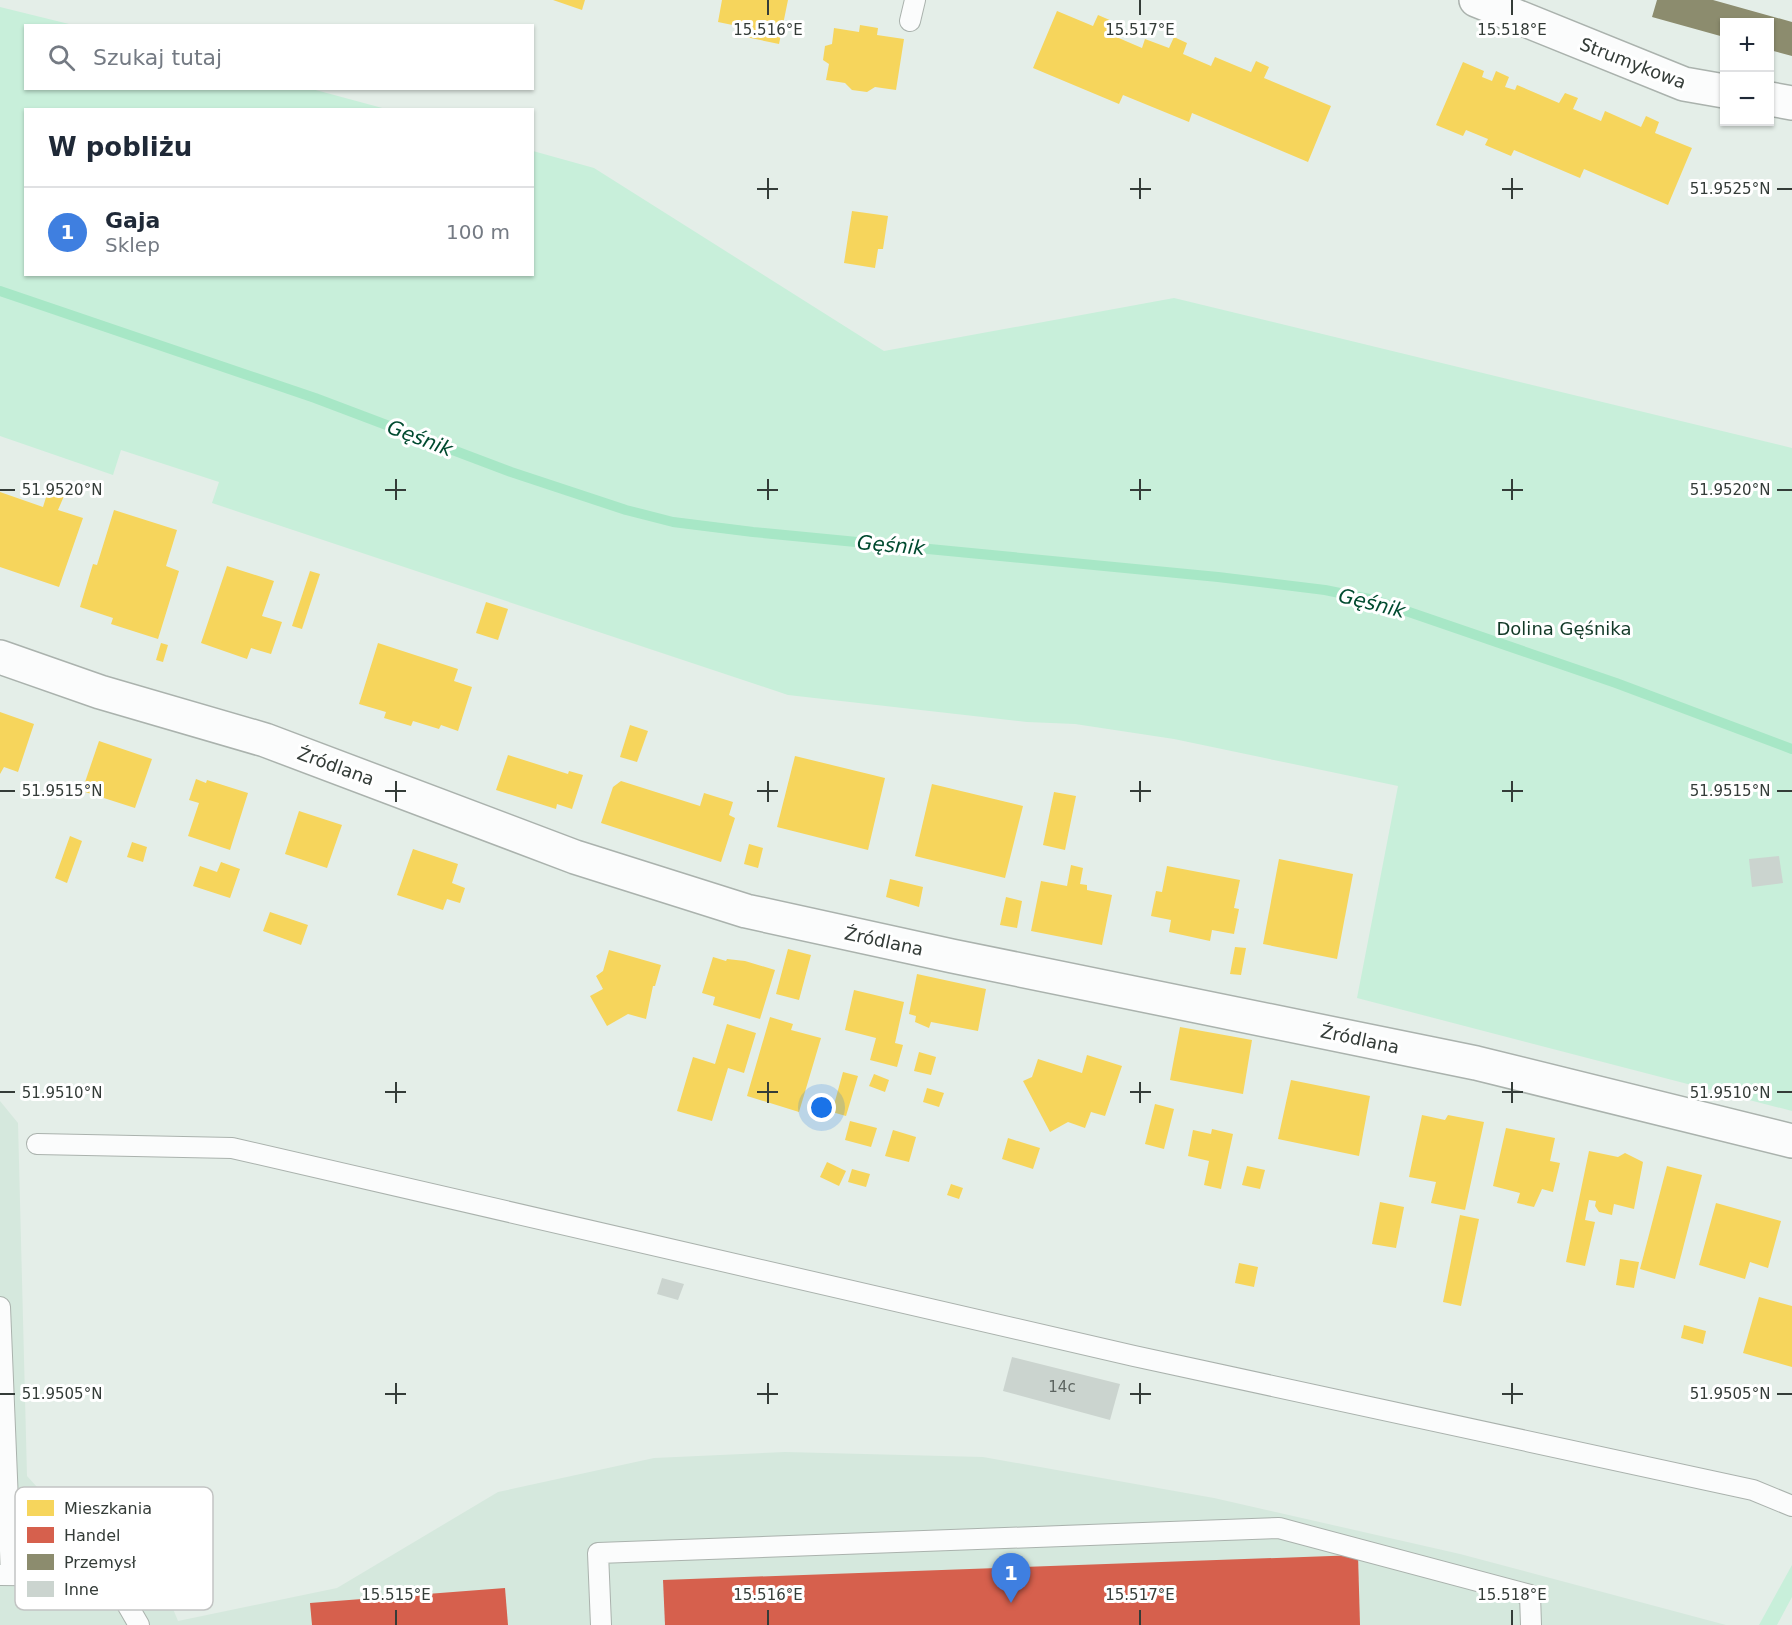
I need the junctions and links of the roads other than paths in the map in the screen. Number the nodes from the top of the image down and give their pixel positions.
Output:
1 (915, 0) edge
2 (1476, 0) edge
3 (910, 21) dead end
4 (1720, 90) edge
5 (1774, 100) edge
6 (1792, 103) edge
7 (0, 657) edge
8 (1792, 1141) edge
9 (37, 1144) dead end
10 (0, 1307) edge
11 (1792, 1506) edge
12 (6, 1575) edge
13 (130, 1610) edge
14 (139, 1625) edge
15 (601, 1625) edge
16 (1531, 1625) edge

1 - 3 lane
2 - 4 street, Strumykowa
5 - 6 street
7 - 8 street, Źródlana
9 - 11 lane
10 - 12 lane
13 - 14 lane
15 - 16 lane

